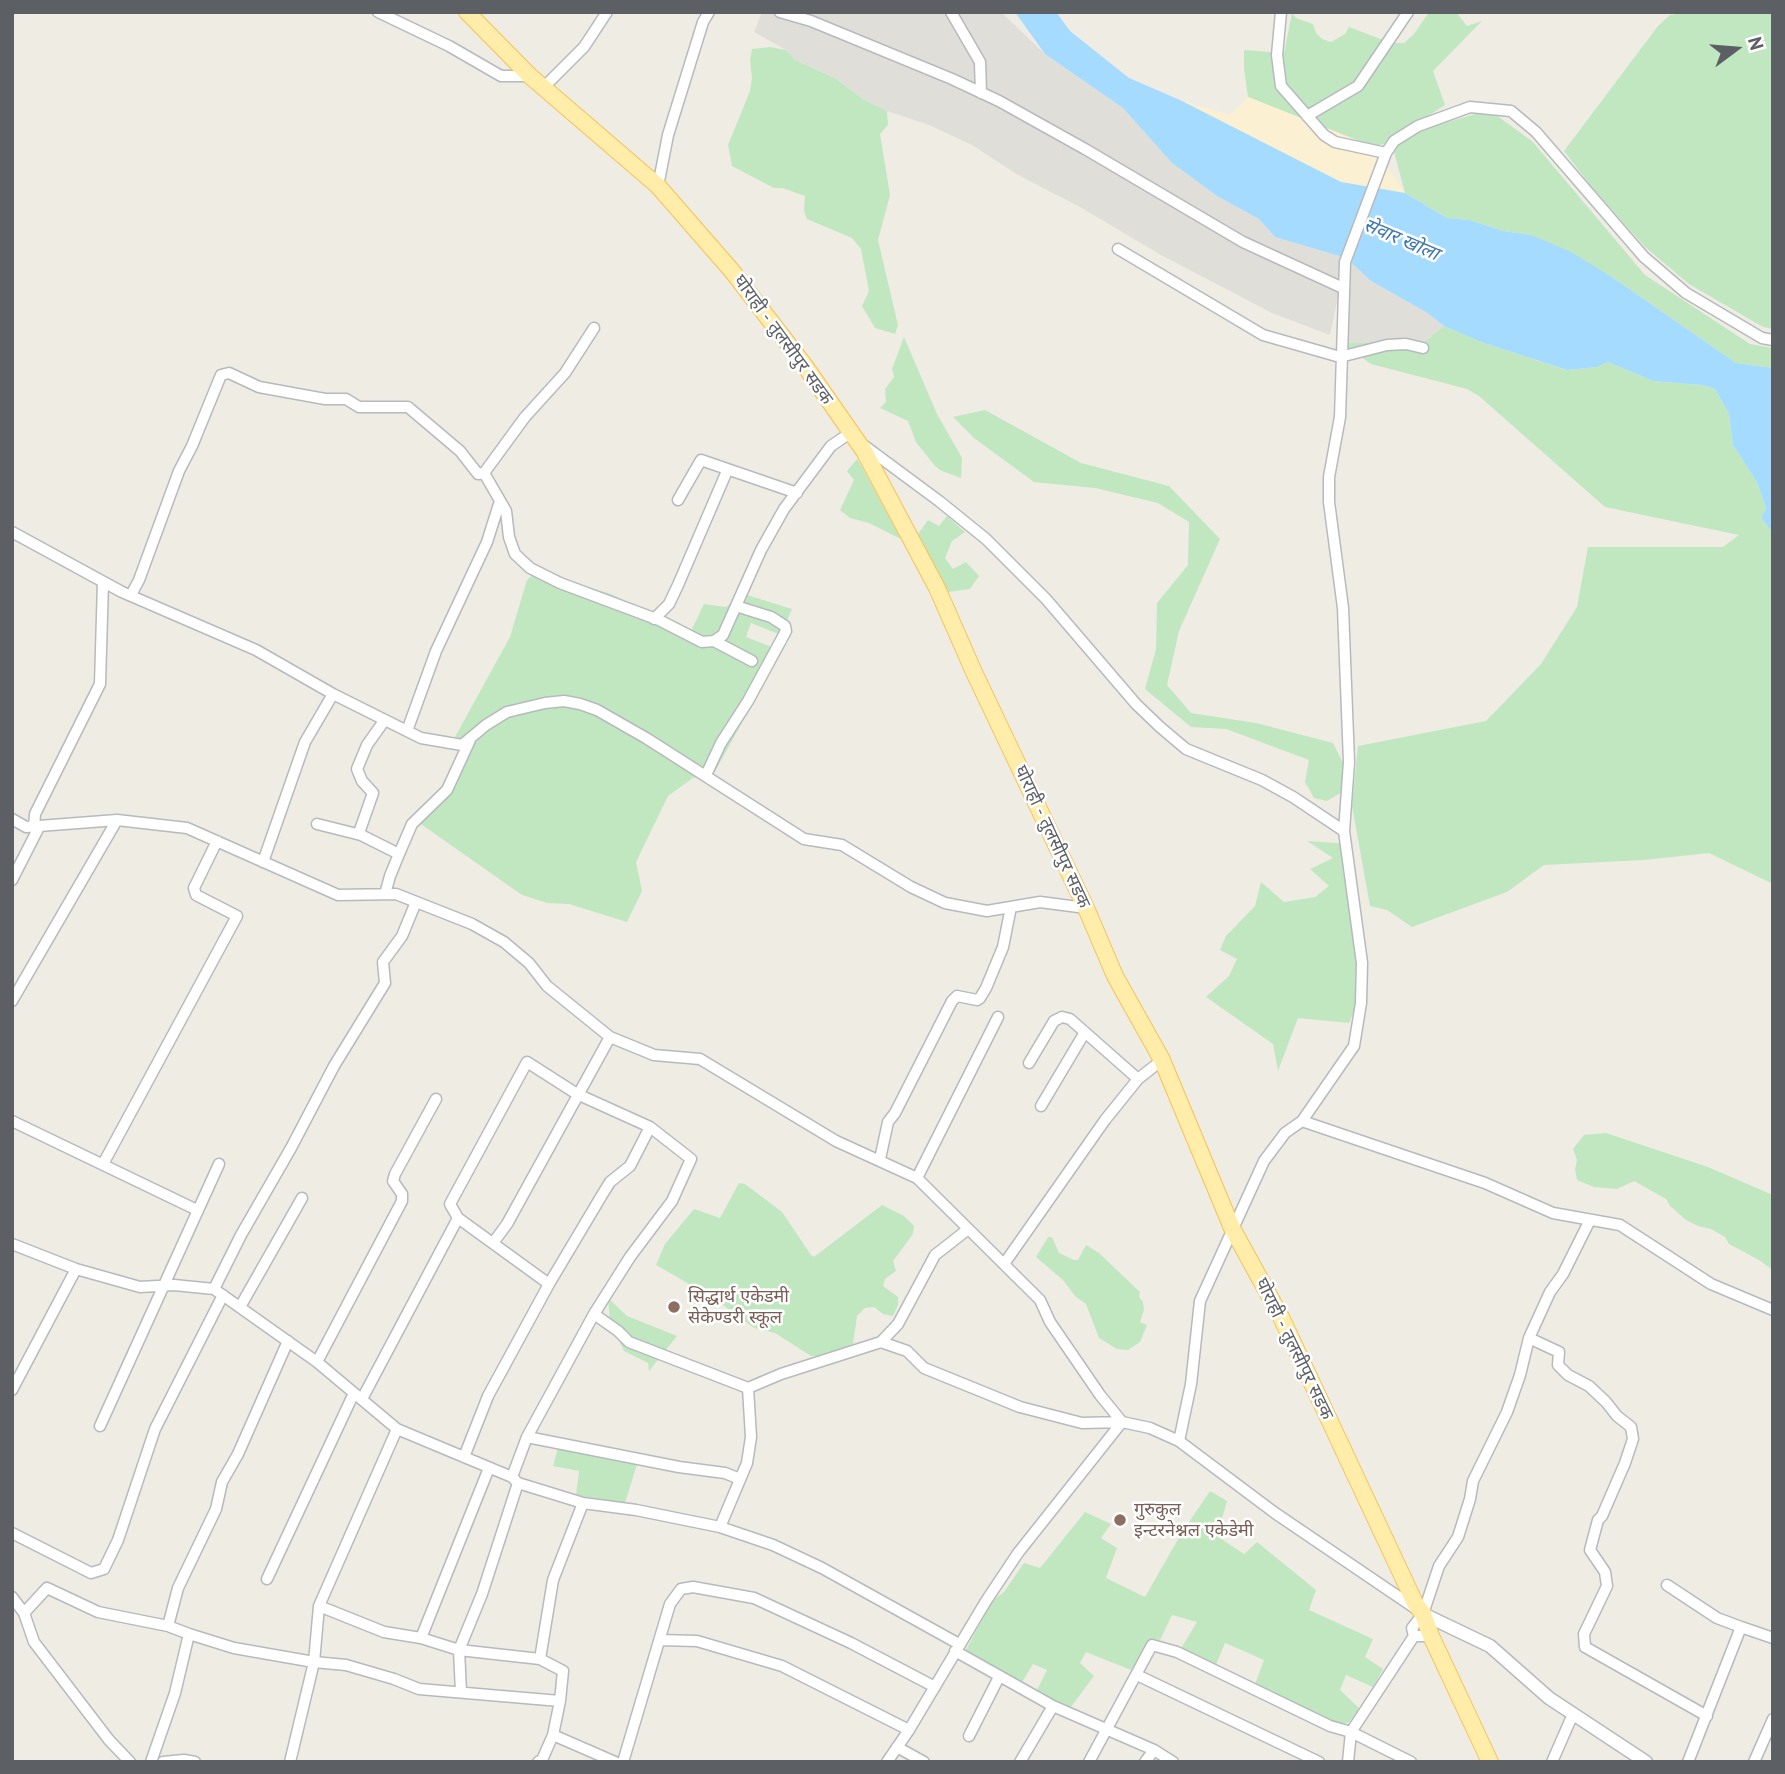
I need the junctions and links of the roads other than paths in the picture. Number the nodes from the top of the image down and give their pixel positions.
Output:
1 (378, 12) edge
2 (467, 12) edge
3 (607, 12) edge
4 (709, 12) edge
5 (780, 12) edge
6 (951, 12) edge
7 (1280, 12) edge
8 (1408, 12) edge
9 (530, 76) junction
10 (544, 87) junction
11 (981, 93) junction
12 (1307, 116) junction
13 (1385, 153) junction
14 (658, 186) junction
15 (1118, 249) dead end
16 (1343, 288) junction
17 (594, 328) dead end
18 (1773, 340) edge
19 (1423, 348) dead end
20 (1340, 357) junction
21 (851, 434) junction
22 (727, 471) junction
23 (484, 473) junction
24 (797, 493) junction
25 (678, 500) dead end
26 (500, 501) junction
27 (12, 532) edge
28 (103, 582) junction
29 (131, 595) junction
30 (736, 606) junction
31 (654, 619) junction
32 (713, 641) junction
33 (751, 661) dead end
34 (333, 694) junction
35 (384, 721) junction
36 (407, 731) junction
37 (470, 740) junction
38 (706, 775) junction
39 (12, 819) edge
40 (117, 820) junction
41 (317, 824) dead end
42 (36, 827) junction
43 (1344, 831) junction
44 (361, 835) junction
45 (217, 841) junction
46 (399, 854) junction
47 (263, 862) junction
48 (12, 880) edge
49 (386, 894) junction
50 (416, 902) junction
51 (1011, 907) junction
52 (1086, 908) junction
53 (12, 1001) edge
54 (998, 1017) dead end
55 (1085, 1032) junction
56 (610, 1037) junction
57 (1162, 1060) junction
58 (1029, 1063) dead end
59 (1138, 1079) junction
60 (577, 1094) junction
61 (436, 1099) dead end
62 (1041, 1106) dead end
63 (12, 1121) edge
64 (1302, 1121) junction
65 (650, 1127) junction
66 (880, 1160) junction
67 (103, 1164) junction
68 (219, 1164) dead end
69 (916, 1178) junction
70 (302, 1198) dead end
71 (197, 1210) junction
72 (458, 1218) junction
73 (1590, 1220) junction
74 (1232, 1228) junction
75 (967, 1230) junction
76 (493, 1243) junction
77 (12, 1244) edge
78 (1004, 1264) junction
79 (76, 1269) junction
80 (549, 1284) junction
81 (164, 1286) junction
82 (218, 1292) junction
83 (240, 1307) junction
84 (1773, 1311) edge
85 (594, 1314) junction
86 (1529, 1338) junction
87 (288, 1341) junction
88 (881, 1342) junction
89 (317, 1362) junction
90 (748, 1388) junction
91 (12, 1390) edge
92 (358, 1396) junction
93 (1122, 1422) junction
94 (100, 1426) dead end
95 (397, 1429) junction
96 (527, 1437) junction
97 (1179, 1441) junction
98 (464, 1457) junction
99 (489, 1468) junction
100 (740, 1479) junction
101 (515, 1480) junction
102 (583, 1503) junction
103 (720, 1527) junction
104 (12, 1533) edge
105 (267, 1579) dead end
106 (1667, 1585) dead end
107 (12, 1597) edge
108 (318, 1606) junction
109 (24, 1613) junction
110 (1423, 1614) junction
111 (169, 1626) junction
112 (1741, 1627) junction
113 (189, 1634) junction
114 (1414, 1636) junction
115 (1431, 1636) junction
116 (421, 1638) junction
117 (1773, 1638) edge
118 (660, 1640) junction
119 (957, 1648) junction
120 (459, 1650) junction
121 (540, 1659) junction
122 (314, 1662) junction
123 (1137, 1675) junction
124 (999, 1677) junction
125 (935, 1687) junction
126 (461, 1692) junction
127 (560, 1701) junction
128 (1053, 1706) junction
129 (1573, 1714) junction
130 (1707, 1716) junction
131 (1773, 1719) edge
132 (909, 1730) junction
133 (1105, 1730) junction
134 (1351, 1732) junction
135 (552, 1735) junction
136 (969, 1735) dead end
137 (897, 1747) junction
138 (1154, 1750) junction
139 (130, 1762) edge
140 (151, 1762) edge
141 (163, 1762) edge
142 (195, 1762) edge
143 (290, 1762) edge
144 (538, 1762) edge
145 (615, 1762) edge
146 (623, 1762) edge
147 (887, 1762) edge
148 (924, 1762) edge
149 (1020, 1762) edge
150 (1089, 1762) edge
151 (1144, 1762) edge
152 (1173, 1762) edge
153 (1319, 1762) edge
154 (1348, 1762) edge
155 (1411, 1762) edge
156 (1490, 1762) edge
157 (1552, 1762) edge
158 (1646, 1762) edge
159 (1688, 1762) edge
160 (1754, 1762) edge

1 - 9 street
2 - 9 main road, घोराही - तुलसीपुर सडक
3 - 10 street
4 - 14 street
5 - 11 street
6 - 11 street
7 - 12 street
8 - 12 street
9 - 10 main road, घोराही - तुलसीपुर सडक
10 - 14 main road, घोराही - तुलसीपुर सडक
11 - 16 street
12 - 13 street
13 - 16 street
13 - 18 street
14 - 21 main road, घोराही - तुलसीपुर सडक
15 - 20 street
16 - 20 street
17 - 23 street
19 - 20 street
20 - 43 street
21 - 24 street
21 - 43 street
21 - 52 main road, घोराही - तुलसीपुर सडक
22 - 24 street
22 - 25 street
22 - 31 street
23 - 26 street
23 - 29 street
24 - 30 street
26 - 31 street
26 - 36 street
27 - 28 street
28 - 29 street
28 - 42 street
29 - 34 street
30 - 32 street
30 - 38 street
31 - 32 street
32 - 33 street
34 - 35 street
34 - 47 street
35 - 36 street
35 - 44 street
36 - 37 street
37 - 38 street
37 - 46 street
38 - 51 street
39 - 42 street
40 - 42 street
40 - 45 street
40 - 53 street
41 - 44 street
42 - 48 street
43 - 64 street
44 - 46 street
45 - 47 street
45 - 67 street
46 - 49 street
47 - 49 street
49 - 50 street
50 - 56 street
50 - 82 street
51 - 52 street
51 - 66 street
52 - 57 main road, घोराही - तुलसीपुर सडक
54 - 69 street
55 - 58 street
55 - 59 street
55 - 62 street
56 - 60 street
56 - 66 street
57 - 59 street
57 - 74 main road, घोराही - तुलसीपुर सडक
59 - 78 street
60 - 65 street
60 - 72 street
60 - 76 street
61 - 89 street
63 - 67 street
64 - 73 street
64 - 74 street
65 - 80 street
65 - 85 street
66 - 69 street
67 - 71 street
68 - 71 street
69 - 75 street
70 - 83 street
71 - 81 street
72 - 76 street
72 - 92 street
73 - 84 street
73 - 86 street
74 - 97 street
74 - 110 main road, घोराही - तुलसीपुर सडक
75 - 78 street
75 - 88 street
76 - 80 street
77 - 79 street
78 - 93 street
79 - 81 street
79 - 91 street
80 - 98 street
81 - 82 street
81 - 94 street
82 - 83 street
82 - 104 street
83 - 87 street
85 - 90 street
85 - 96 street
86 - 110 street
86 - 130 street
87 - 89 street
87 - 111 street
88 - 90 street
88 - 93 street
89 - 92 street
90 - 100 street
92 - 95 street
92 - 105 street
93 - 97 street
93 - 119 street
95 - 98 street
95 - 108 street
96 - 100 street
96 - 101 street
97 - 110 street
98 - 99 street
99 - 101 street
99 - 116 street
100 - 103 street
101 - 102 street
101 - 120 street
102 - 103 street
102 - 121 street
103 - 119 street
106 - 112 street
107 - 109 street
108 - 116 street
108 - 122 street
109 - 111 street
109 - 139 street
110 - 114 street
110 - 115 main road, घोराही - तुलसीपुर सडक
110 - 129 street
111 - 113 street
112 - 117 street
112 - 130 street
113 - 122 street
113 - 140 street
114 - 115 street
114 - 134 street
115 - 156 main road, घोराही - तुलसीपुर सडक
116 - 120 street
118 - 125 street
118 - 132 street
118 - 146 street
119 - 124 street
119 - 125 street
120 - 121 street
120 - 126 street
121 - 127 street
122 - 126 street
122 - 143 street
123 - 133 street
123 - 134 street
123 - 153 street
124 - 128 street
124 - 136 street
125 - 132 street
126 - 127 street
127 - 135 street
128 - 133 street
128 - 149 street
129 - 157 street
129 - 158 street
130 - 159 street
131 - 160 street
132 - 137 street
133 - 138 street
133 - 150 street
134 - 154 street
134 - 155 street
135 - 144 street
135 - 145 street
137 - 147 street
137 - 148 street
138 - 151 street
138 - 152 street
141 - 142 street

